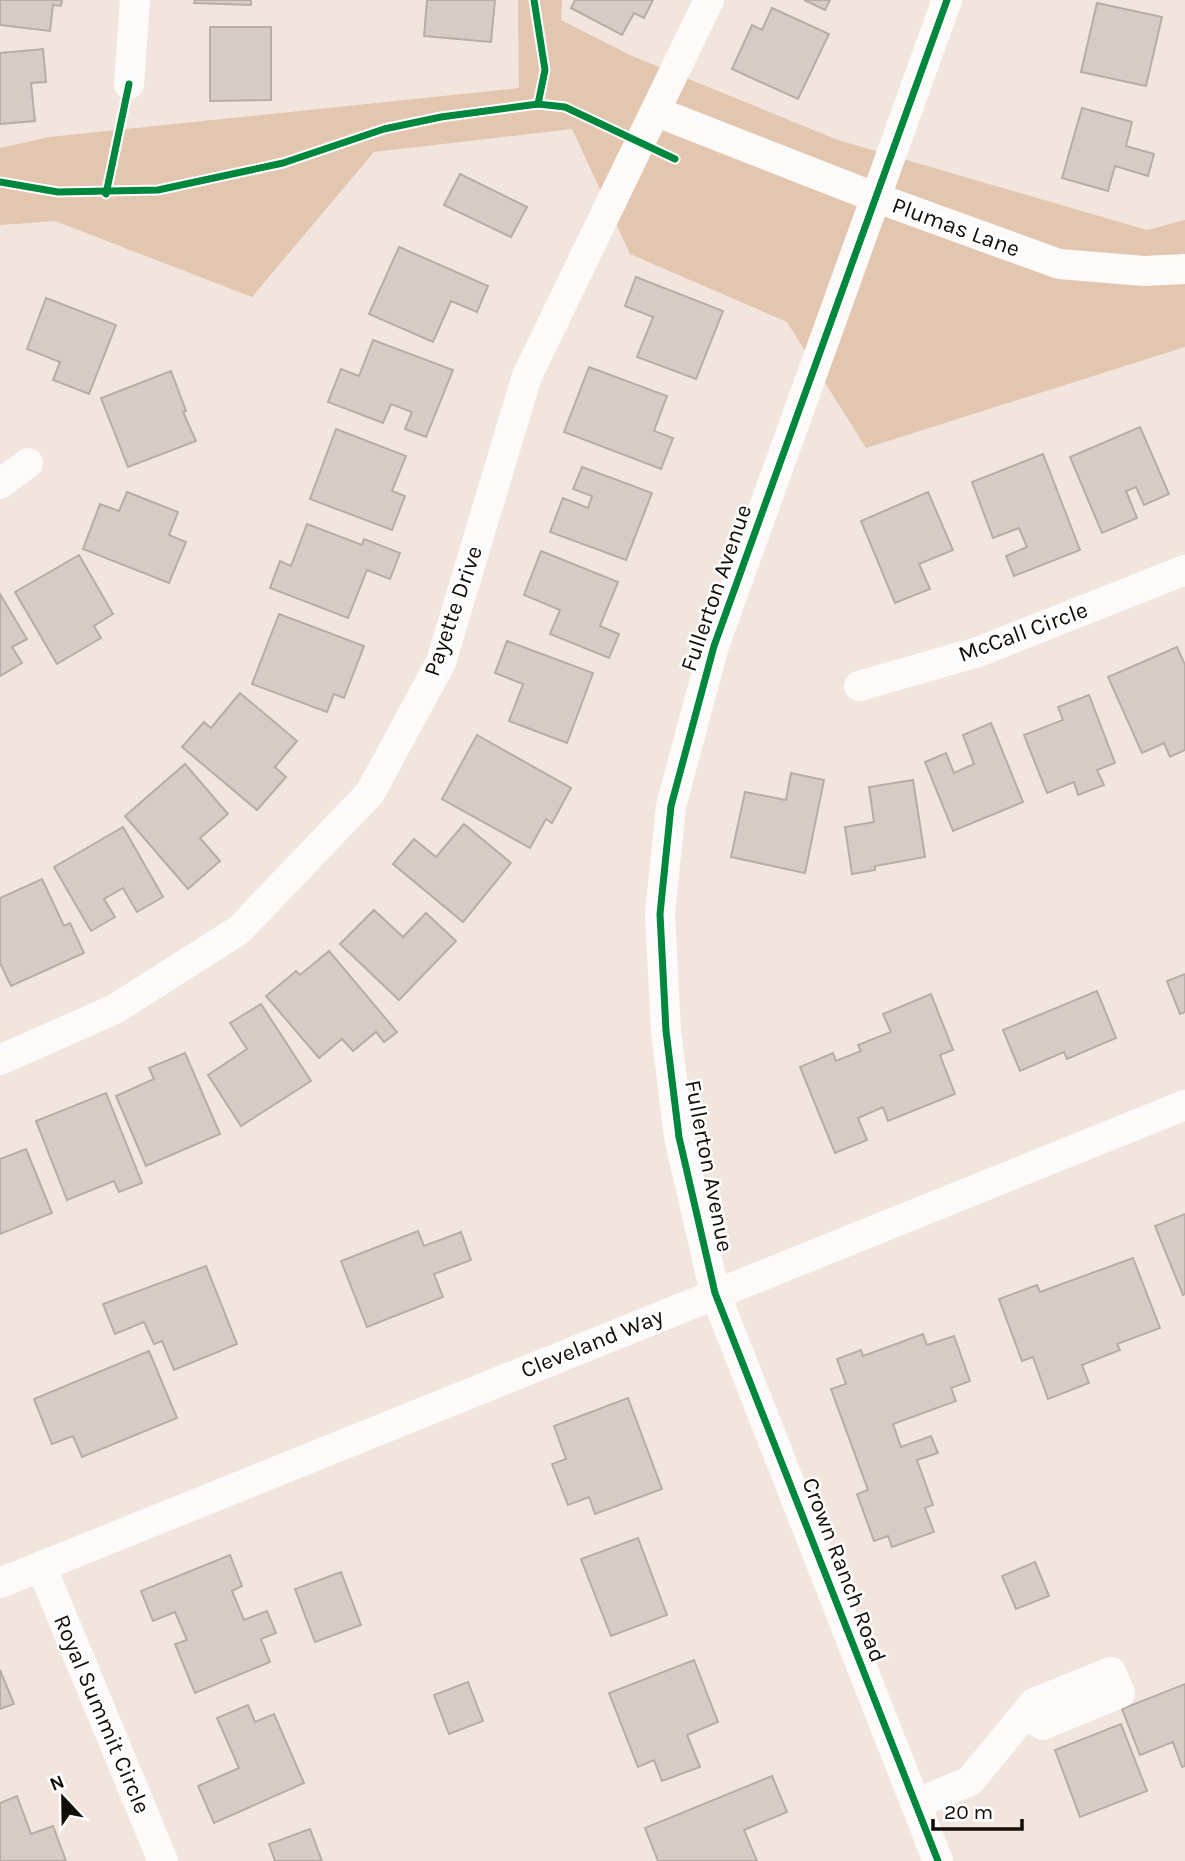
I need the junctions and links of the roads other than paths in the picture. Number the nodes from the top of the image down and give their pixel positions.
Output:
1 (135, 0) edge
2 (709, 0) edge
3 (947, 0) edge
4 (129, 84) dead end
5 (657, 111) junction
6 (877, 198) junction
7 (1185, 268) edge
8 (28, 463) dead end
9 (0, 484) edge
10 (1185, 570) edge
11 (859, 685) dead end
12 (0, 1060) edge
13 (1185, 1105) edge
14 (715, 1293) junction
15 (41, 1566) junction
16 (0, 1583) edge
17 (1025, 1715) dead end
18 (916, 1804) junction
19 (163, 1861) edge
20 (938, 1861) edge

1 - 4 street
2 - 5 street, Payette Drive
3 - 6 street, Fullerton Avenue
5 - 6 street, Plumas Lane
5 - 12 street, Payette Drive
6 - 7 street, Plumas Lane
6 - 14 street, Fullerton Avenue
8 - 9 street
10 - 11 street, McCall Circle
13 - 14 street, Cleveland Way
14 - 15 street, Cleveland Way
14 - 18 street, Crown Ranch Road
15 - 16 street, Cleveland Way
15 - 19 street, Royal Summit Circle
17 - 18 street
18 - 20 street, Crown Ranch Road

